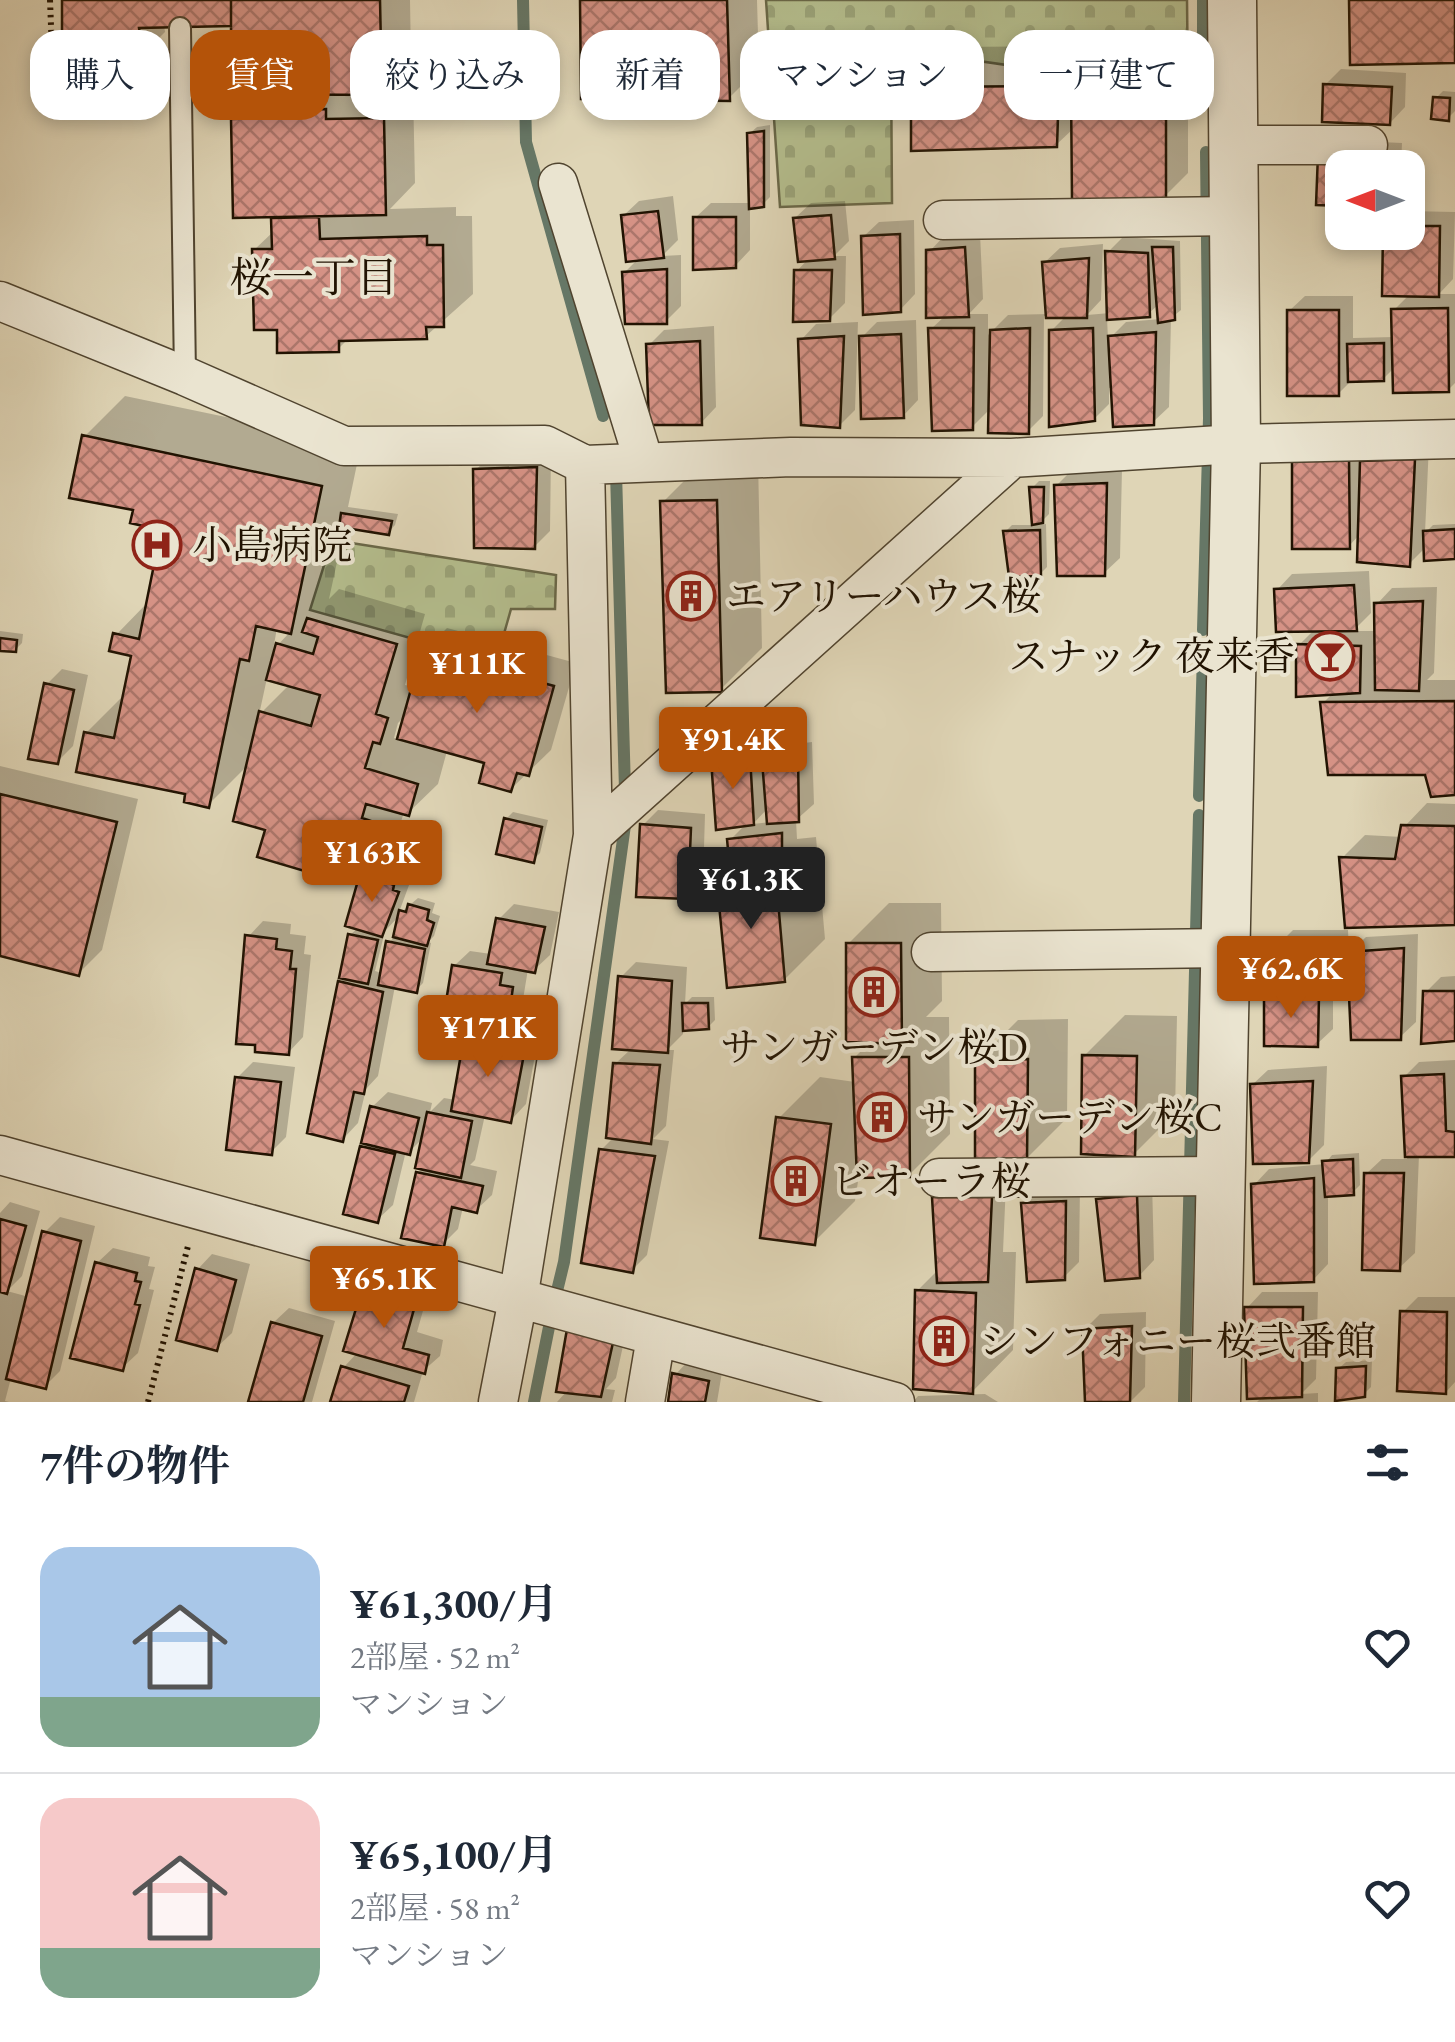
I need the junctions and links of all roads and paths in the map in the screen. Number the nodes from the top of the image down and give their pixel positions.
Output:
1 (50, 0) edge
2 (1232, 0) edge
3 (180, 28) dead end
4 (51, 30) edge
5 (1234, 145) junction
6 (1368, 145) dead end
7 (558, 182) dead end
8 (1214, 216) junction
9 (943, 220) dead end
10 (0, 301) edge
11 (185, 376) junction
12 (1455, 438) edge
13 (1217, 445) junction
14 (1012, 458) junction
15 (644, 462) junction
16 (585, 464) junction
17 (593, 835) junction
18 (1205, 949) junction
19 (931, 952) dead end
20 (0, 1155) edge
21 (1199, 1176) junction
22 (939, 1178) dead end
23 (197, 1210) junction
24 (518, 1299) junction
25 (656, 1337) junction
26 (148, 1402) edge
27 (498, 1402) edge
28 (645, 1402) edge
29 (895, 1402) edge
30 (1216, 1402) edge

1 - 4 path
2 - 5 street
3 - 11 lane
5 - 6 street
5 - 8 street
7 - 15 street
8 - 9 street
8 - 13 street
10 - 11 street
11 - 16 street
12 - 13 street
13 - 14 street
13 - 18 street
14 - 15 street
14 - 17 street
15 - 16 street
16 - 17 street
17 - 24 street
18 - 19 street
18 - 21 street
20 - 23 street
21 - 22 street
21 - 30 street
23 - 24 street
23 - 26 path
24 - 25 street
24 - 27 street
25 - 28 street
25 - 29 street

